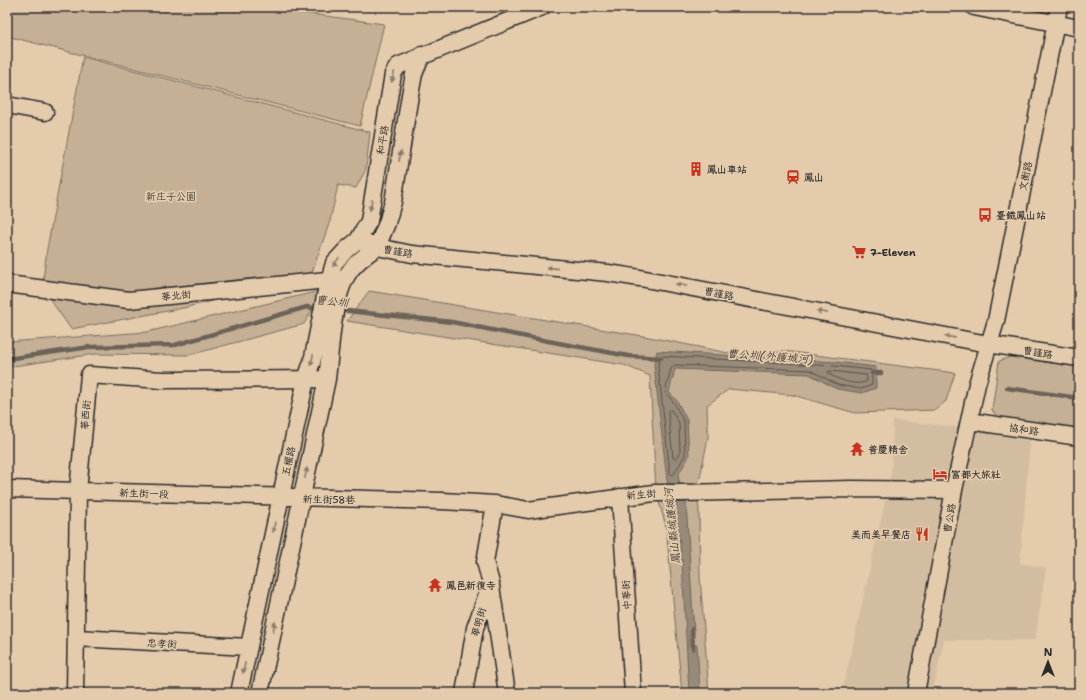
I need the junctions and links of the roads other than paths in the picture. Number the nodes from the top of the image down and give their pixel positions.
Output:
1 (542, 7) edge
2 (974, 7) edge
3 (1059, 7) edge
4 (1056, 23) junction
5 (1079, 28) edge
6 (422, 55) junction
7 (7, 105) edge
8 (45, 112) dead end
9 (358, 240) junction
10 (377, 247) junction
11 (7, 284) edge
12 (335, 285) junction
13 (988, 344) junction
14 (1079, 358) edge
15 (306, 379) junction
16 (327, 379) junction
17 (969, 421) junction
18 (1079, 437) edge
19 (7, 489) edge
20 (954, 490) junction
21 (78, 491) junction
22 (620, 497) junction
23 (280, 498) junction
24 (301, 498) junction
25 (377, 500) joint
26 (495, 504) junction
27 (491, 583) junction
28 (76, 638) junction
29 (249, 647) junction
30 (75, 693) edge
31 (239, 693) edge
32 (260, 693) edge
33 (464, 693) edge
34 (507, 693) edge
35 (633, 693) edge
36 (916, 693) edge

1 - 6 street, 和平路
2 - 4 street
3 - 4 street, 文衡路
4 - 5 street
4 - 13 street, 文衡路
6 -> 9 street, 和平路
10 -> 6 street, 和平路
7 - 8 street
9 - 10 street, 曹謹路
9 -> 12 street, 五權路
10 - 12 street
13 -> 10 street, 曹謹路
11 - 12 street, 華北街
12 -> 15 street, 五權路
12 - 16 street, 五權路
13 - 14 street, 曹謹路
13 - 17 street, 曹公路
15 - 16 street, 華西街
15 - 21 street, 華西街
15 - 23 street, 五權路
24 -> 16 street, 五權路
17 - 18 street, 協和路
17 - 20 street, 曹公路
19 - 21 street, 新生街一段
20 - 22 street, 新生街
20 - 36 street, 曹公路
21 - 23 street, 新生街一段
21 - 28 street, 華西街
22 - 26 street, 新生街
22 - 35 street, 中華街
23 - 24 street, 新生街58巷
23 -> 29 street, 五權路
24 - 25 street, 新生街58巷
32 -> 24 street, 五權路
25 - 26 street, 新生街
26 - 27 street
27 - 33 street, 華明街
27 - 34 street
28 - 29 street, 忠孝街
28 - 30 street, 華西街
29 -> 31 street, 五權路

